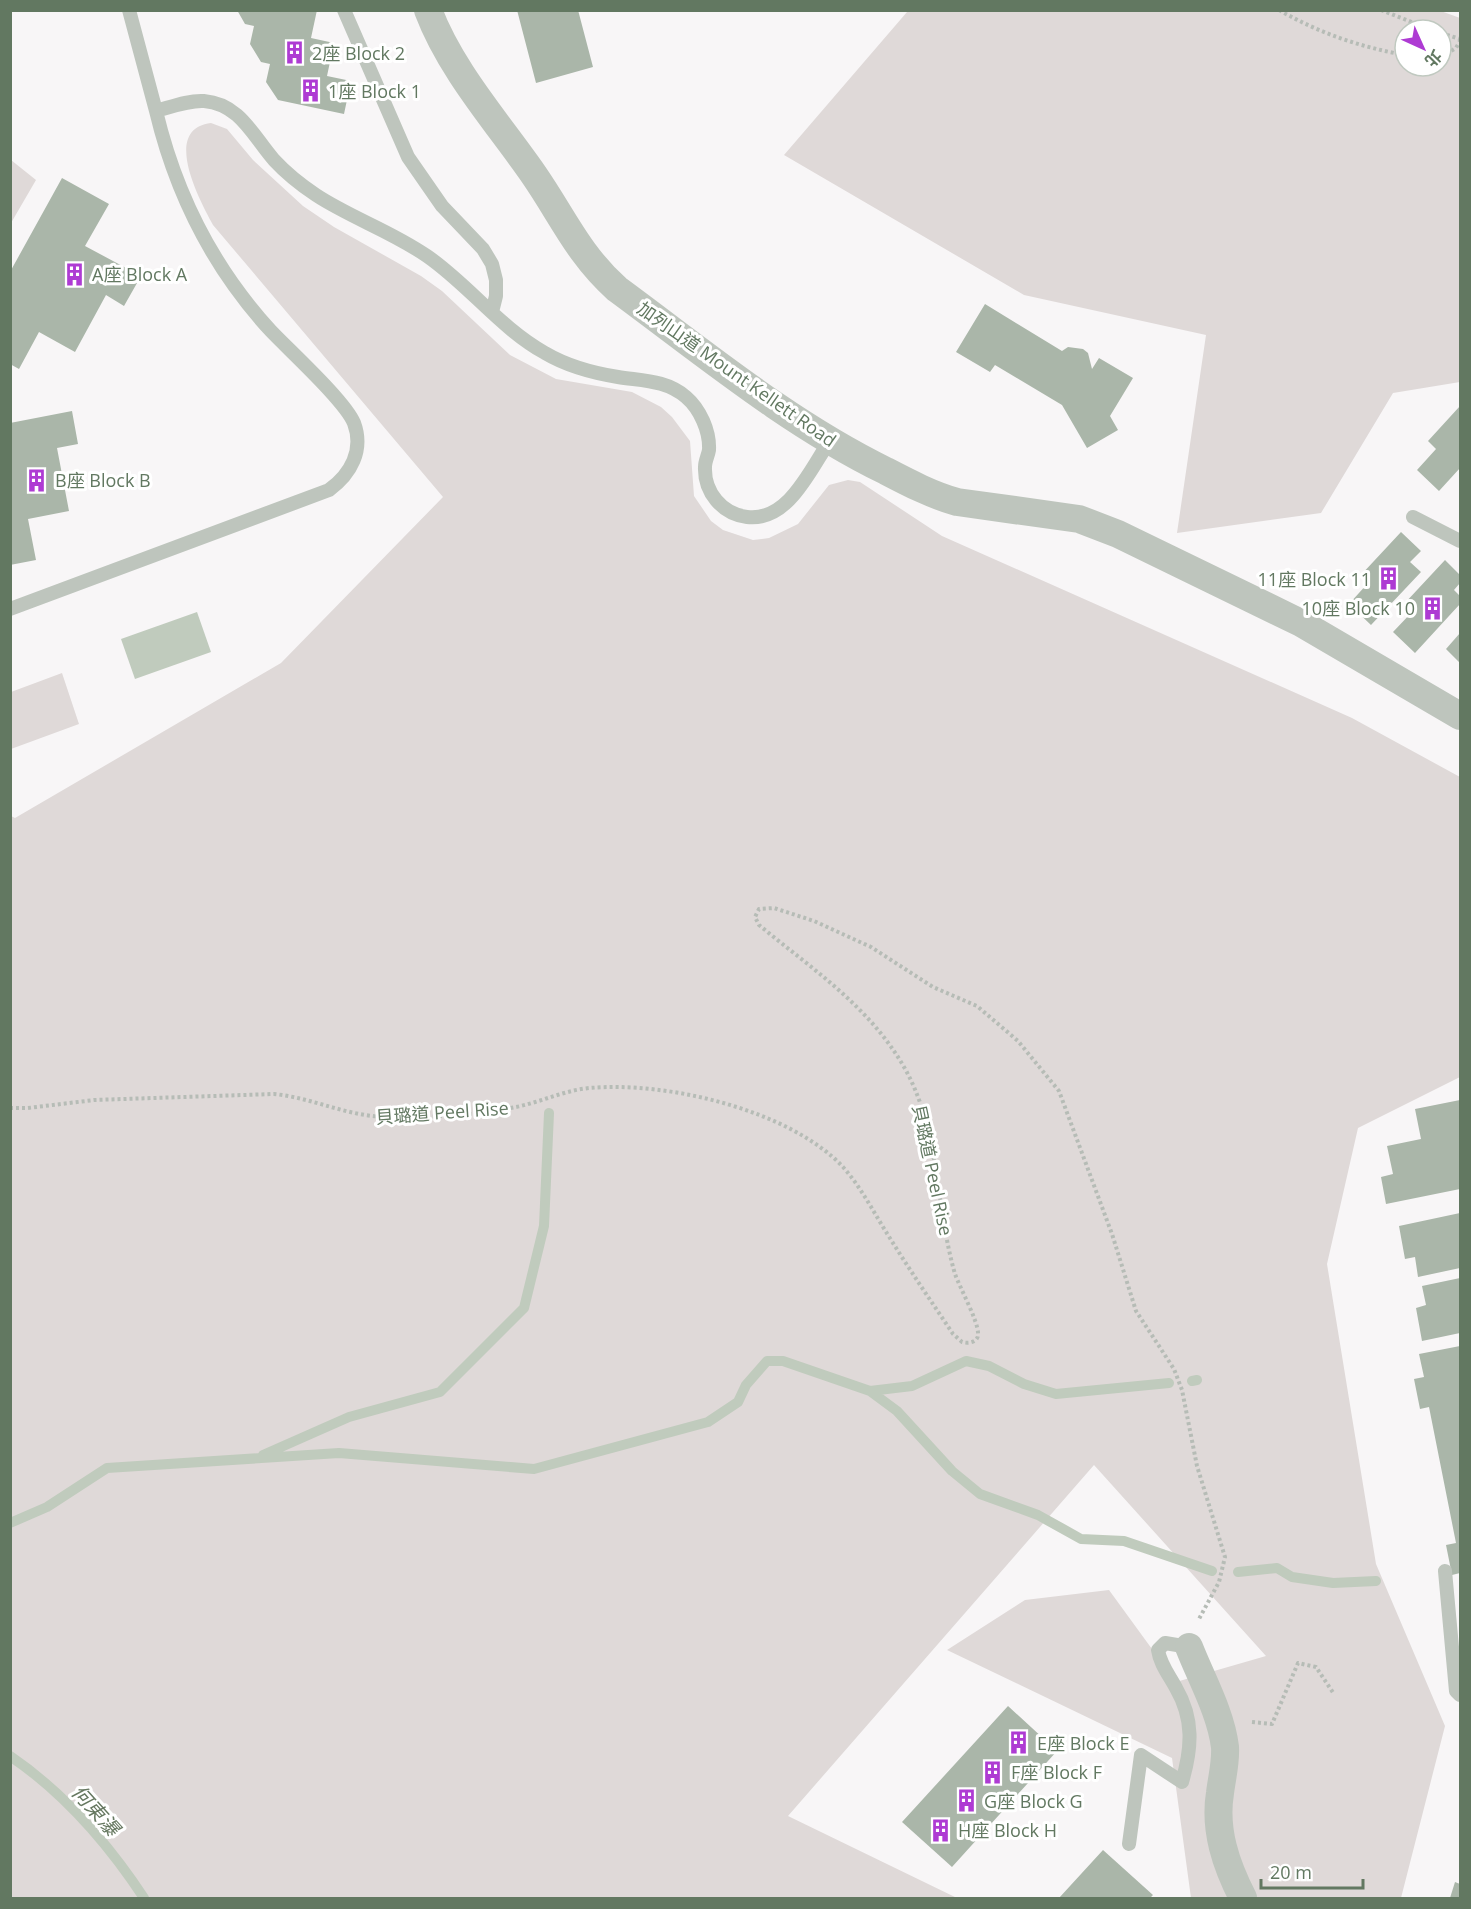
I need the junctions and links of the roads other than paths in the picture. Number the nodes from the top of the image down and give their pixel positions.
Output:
1 (129, 10) edge
2 (344, 10) edge
3 (428, 10) edge
4 (156, 111) junction
5 (492, 312) junction
6 (829, 442) junction
7 (1413, 517) dead end
8 (1461, 541) edge
9 (10, 609) edge
10 (1461, 716) edge
11 (1445, 1570) dead end
12 (1189, 1647) joint
13 (1461, 1695) edge
14 (1129, 1844) dead end
15 (1243, 1899) edge

1 - 4 lane
2 - 5 lane
3 - 6 street, 加列山道 Mount Kellett Road
4 - 5 lane
4 - 9 lane
5 - 6 lane
6 - 10 street, 加列山道 Mount Kellett Road
7 - 8 lane
11 - 13 lane
12 - 14 lane
12 - 15 street

